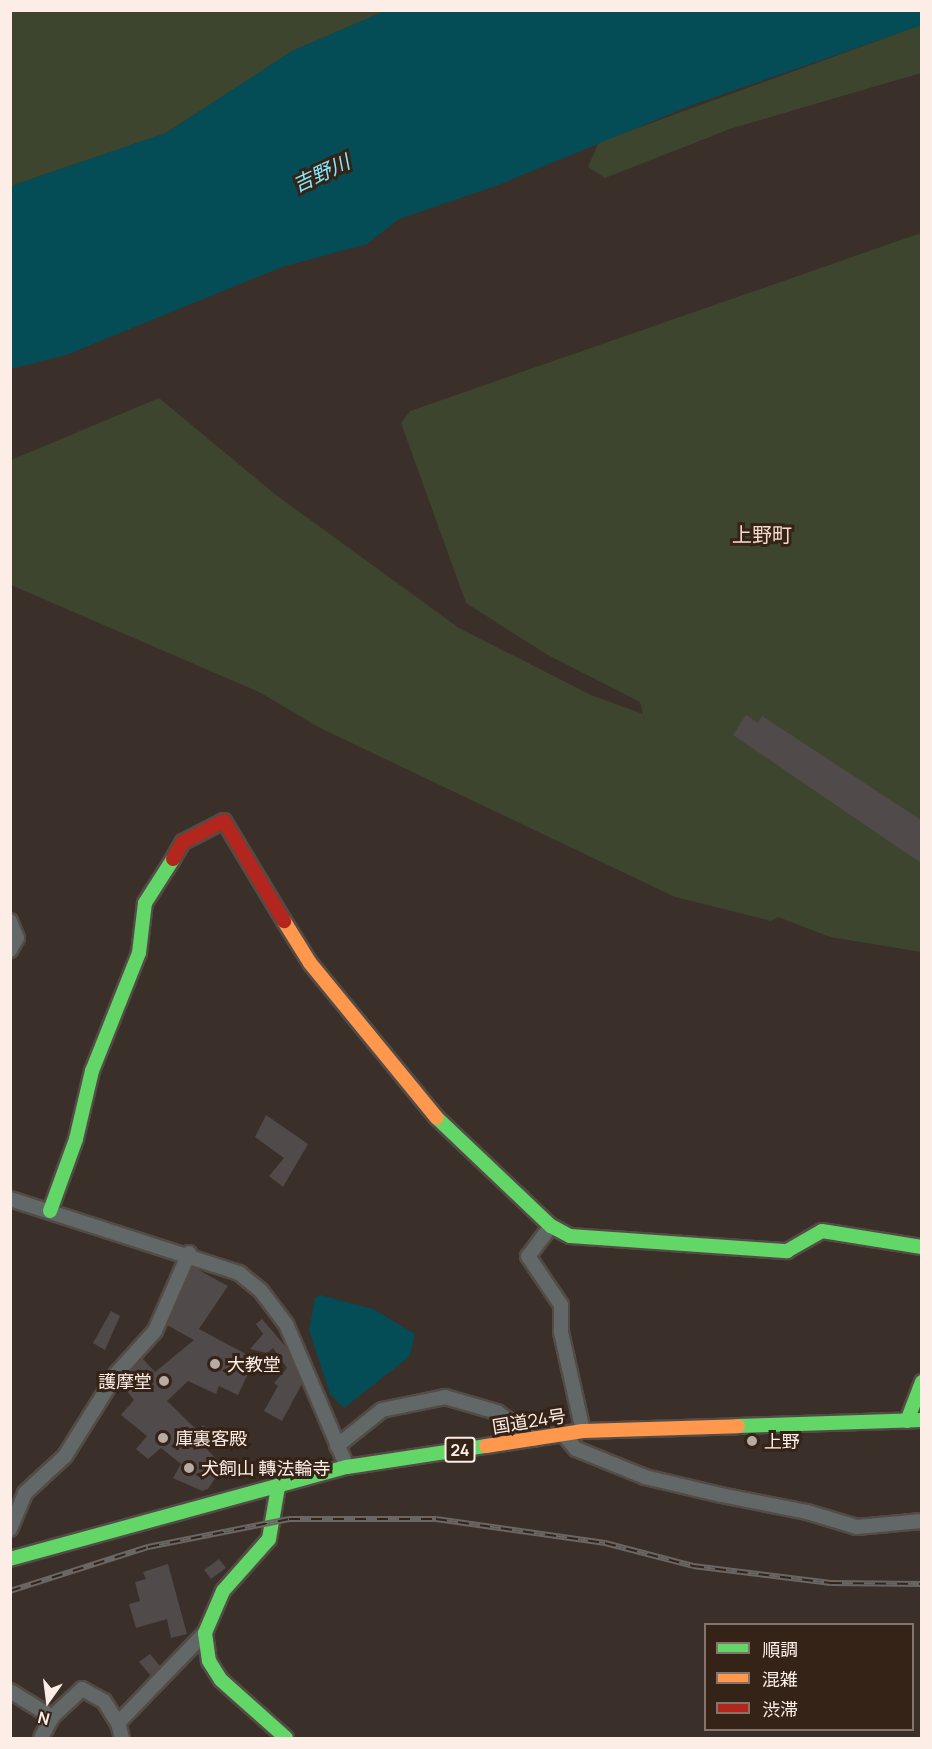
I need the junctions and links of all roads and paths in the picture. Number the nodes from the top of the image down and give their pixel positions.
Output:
1 (10, 921) edge
2 (10, 950) edge
3 (10, 1199) edge
4 (50, 1211) junction
5 (551, 1227) junction
6 (921, 1247) edge
7 (189, 1253) junction
8 (921, 1382) edge
9 (921, 1420) edge
10 (907, 1421) junction
11 (583, 1431) junction
12 (563, 1434) junction
13 (534, 1439) junction
14 (338, 1446) junction
15 (347, 1467) junction
16 (278, 1487) junction
17 (921, 1521) edge
18 (10, 1529) edge
19 (10, 1535) edge
20 (12, 1558) edge
21 (205, 1633) junction
22 (10, 1691) edge
23 (52, 1717) junction
24 (118, 1723) junction
25 (40, 1738) edge
26 (122, 1738) edge
27 (285, 1738) edge

1 - 2 street
3 - 4 street
4 - 5 main road
4 - 7 street
5 - 6 main road
5 - 11 street
7 - 14 street
7 - 18 street
8 - 10 main road
9 - 10 main road, 国道24号 / 24
10 - 11 main road, 国道24号 / 24
11 - 12 main road, 国道24号 / 24
12 - 13 main road, 国道24号 / 24
12 - 17 street
13 - 14 street
13 - 15 main road, 国道24号 / 24
14 - 15 street
15 - 16 main road, 国道24号 / 24
16 - 20 main road, 国道24号 / 24
16 - 21 main road
19 - 20 street
21 - 24 street
21 - 27 main road
22 - 23 street
23 - 24 street
23 - 25 street
24 - 26 street

